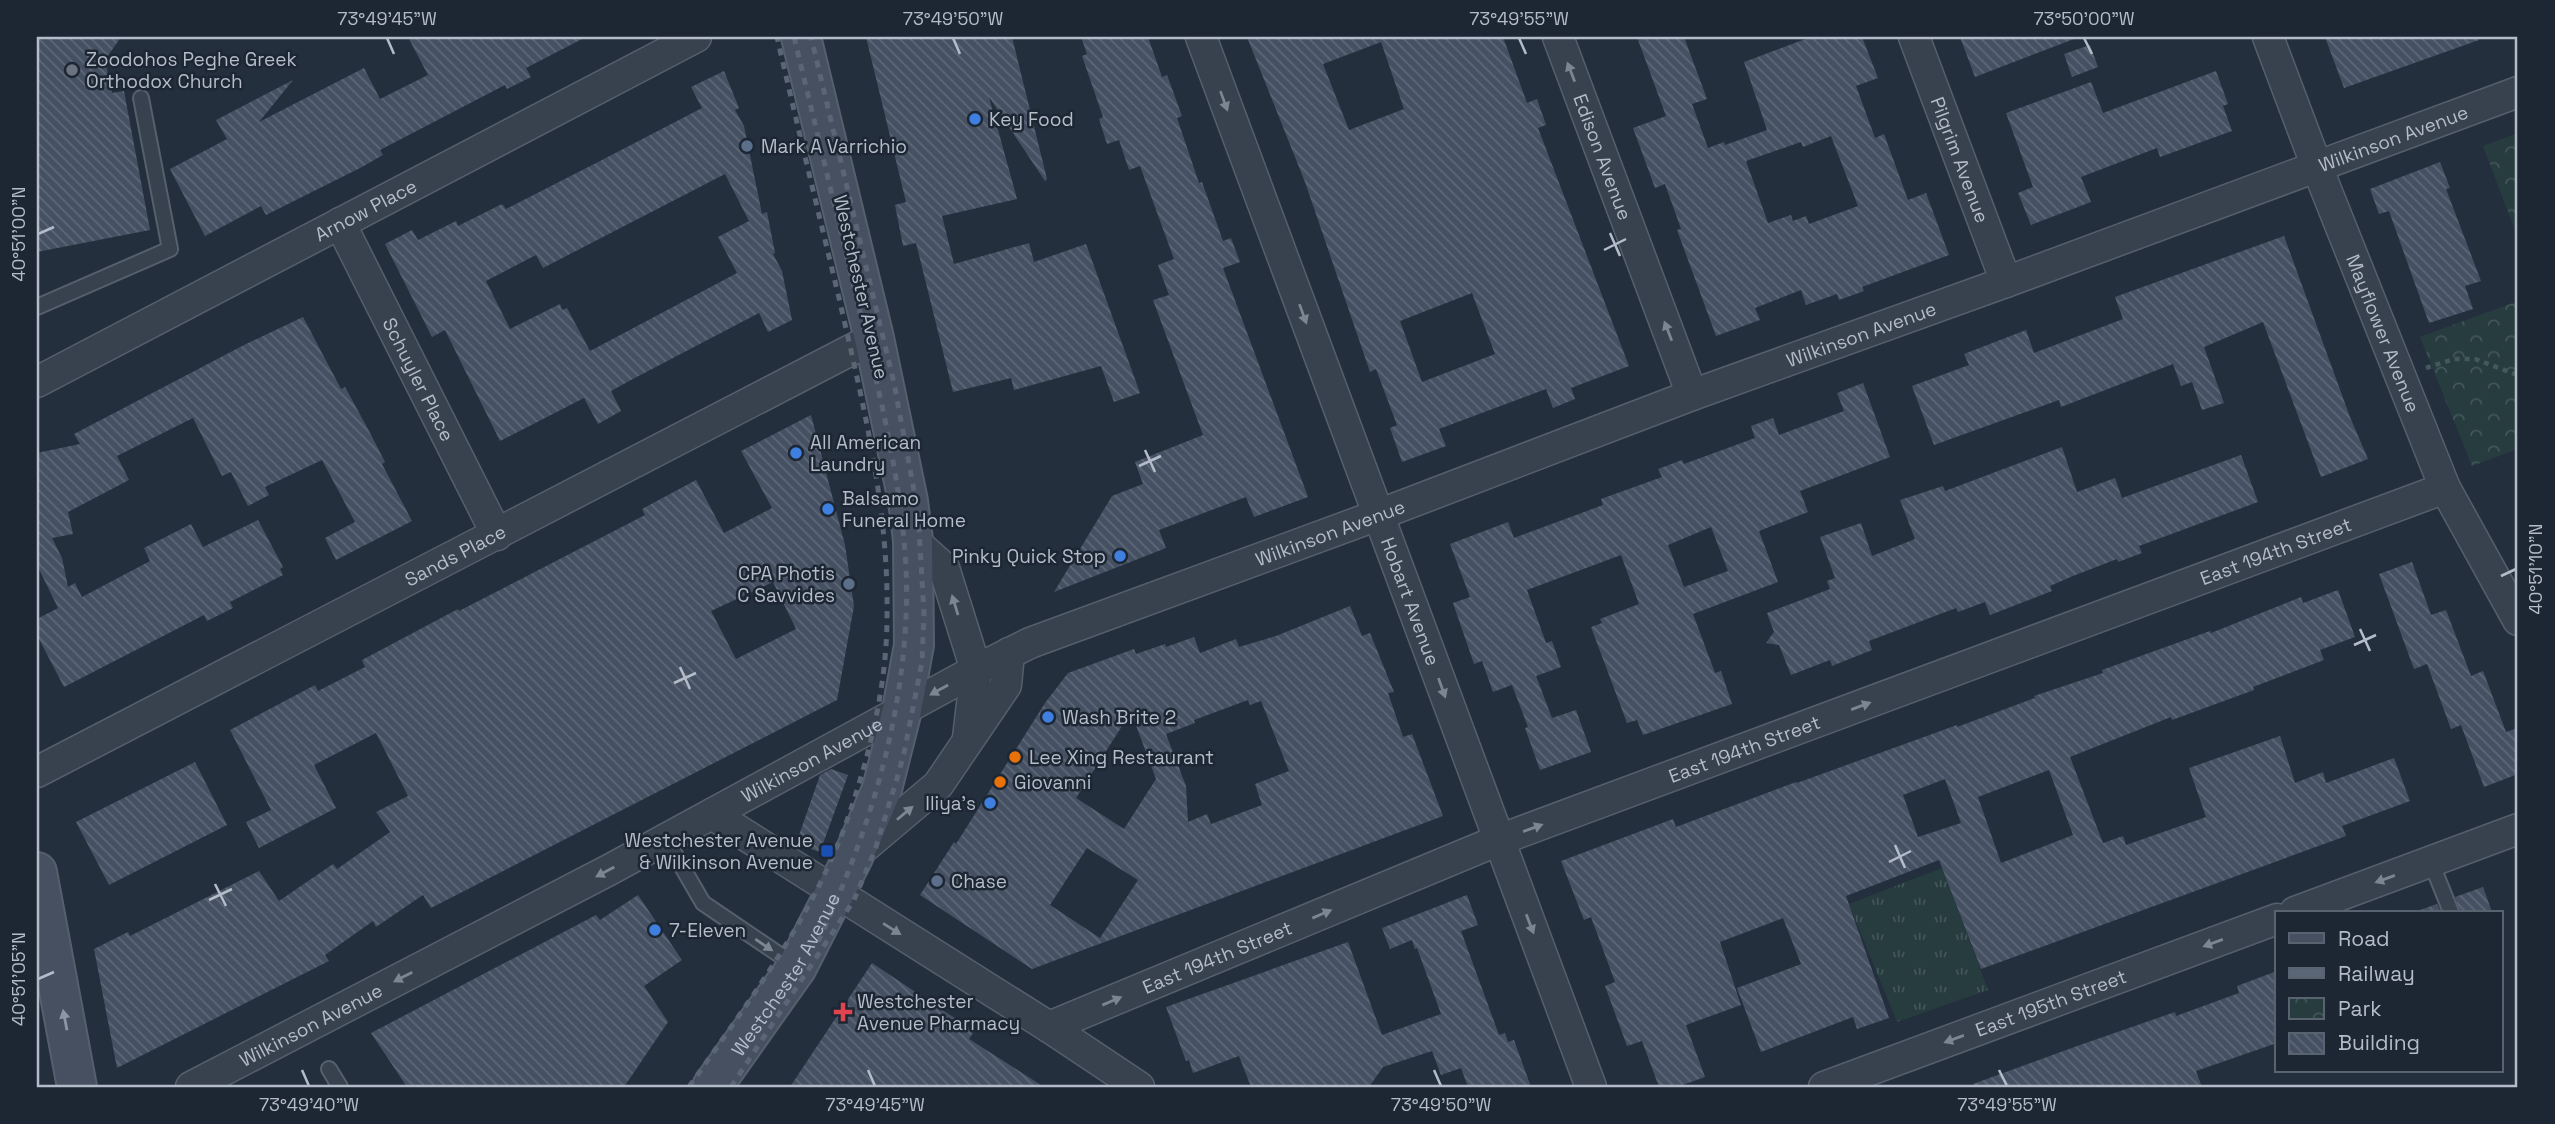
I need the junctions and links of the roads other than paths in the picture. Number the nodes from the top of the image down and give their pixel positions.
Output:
1 (696, 37) edge
2 (800, 37) edge
3 (1200, 37) edge
4 (1558, 37) edge
5 (1914, 37) edge
6 (2269, 37) edge
7 (2518, 92) edge
8 (141, 98) dead end
9 (2317, 167) junction
10 (340, 223) junction
11 (2006, 282) junction
12 (37, 307) edge
13 (874, 338) junction
14 (37, 382) edge
15 (1692, 395) junction
16 (2445, 488) junction
17 (1378, 515) junction
18 (497, 535) junction
19 (913, 540) junction
20 (2518, 620) edge
21 (1009, 653) junction
22 (976, 670) junction
23 (902, 710) junction
24 (967, 742) junction
25 (37, 772) edge
26 (712, 814) junction
27 (2518, 829) edge
28 (666, 839) junction
29 (1499, 840) junction
30 (853, 858) junction
31 (2431, 862) junction
32 (37, 872) edge
33 (834, 892) junction
34 (2298, 911) edge
35 (2451, 911) edge
36 (2275, 920) edge
37 (797, 967) junction
38 (1049, 1027) junction
39 (329, 1069) dead end
40 (78, 1087) edge
41 (191, 1087) edge
42 (340, 1087) edge
43 (712, 1087) edge
44 (1139, 1087) edge
45 (1591, 1087) edge
46 (1824, 1087) edge

1 - 10 street, Arnow Place
2 - 13 main road, Westchester Avenue
3 -> 17 street, Hobart Avenue
15 -> 4 street, Edison Avenue
5 - 11 street, Pilgrim Avenue
6 - 9 street, Mayflower Avenue
7 - 9 street, Wilkinson Avenue
8 - 12 lane
9 - 11 street, Wilkinson Avenue
9 - 16 street, Mayflower Avenue
10 - 14 street, Arnow Place
10 - 18 street, Schuyler Place
11 - 15 street, Wilkinson Avenue
13 - 18 street, Sands Place
13 - 19 main road, Westchester Avenue
15 - 17 street, Wilkinson Avenue
16 - 20 street, Mayflower Avenue
29 -> 16 street, East 194th Street
17 - 21 street, Wilkinson Avenue
17 -> 29 street, Hobart Avenue
18 - 25 street, Sands Place
22 -> 19 street, Westchester Avenue
19 - 23 main road, Westchester Avenue
21 - 22 street, Wilkinson Avenue
21 - 24 street, Westchester Avenue
22 -> 23 street, Wilkinson Avenue
22 - 24 street, Westchester Avenue
23 - 26 street, Wilkinson Avenue
23 - 30 main road, Westchester Avenue
30 -> 24 street, Westchester Avenue
26 - 28 street, Wilkinson Avenue
26 - 33 street
27 - 31 street
28 -> 37 lane
28 -> 41 street, Wilkinson Avenue
38 -> 29 street, East 194th Street
29 -> 45 street, Hobart Avenue
30 - 33 main road, Westchester Avenue
31 -> 34 street
31 - 35 lane
40 -> 32 main road
33 - 37 main road, Westchester Avenue
33 -> 38 street
36 -> 46 street, East 195th Street
37 - 43 main road, Westchester Avenue
38 - 44 street
39 - 42 lane

